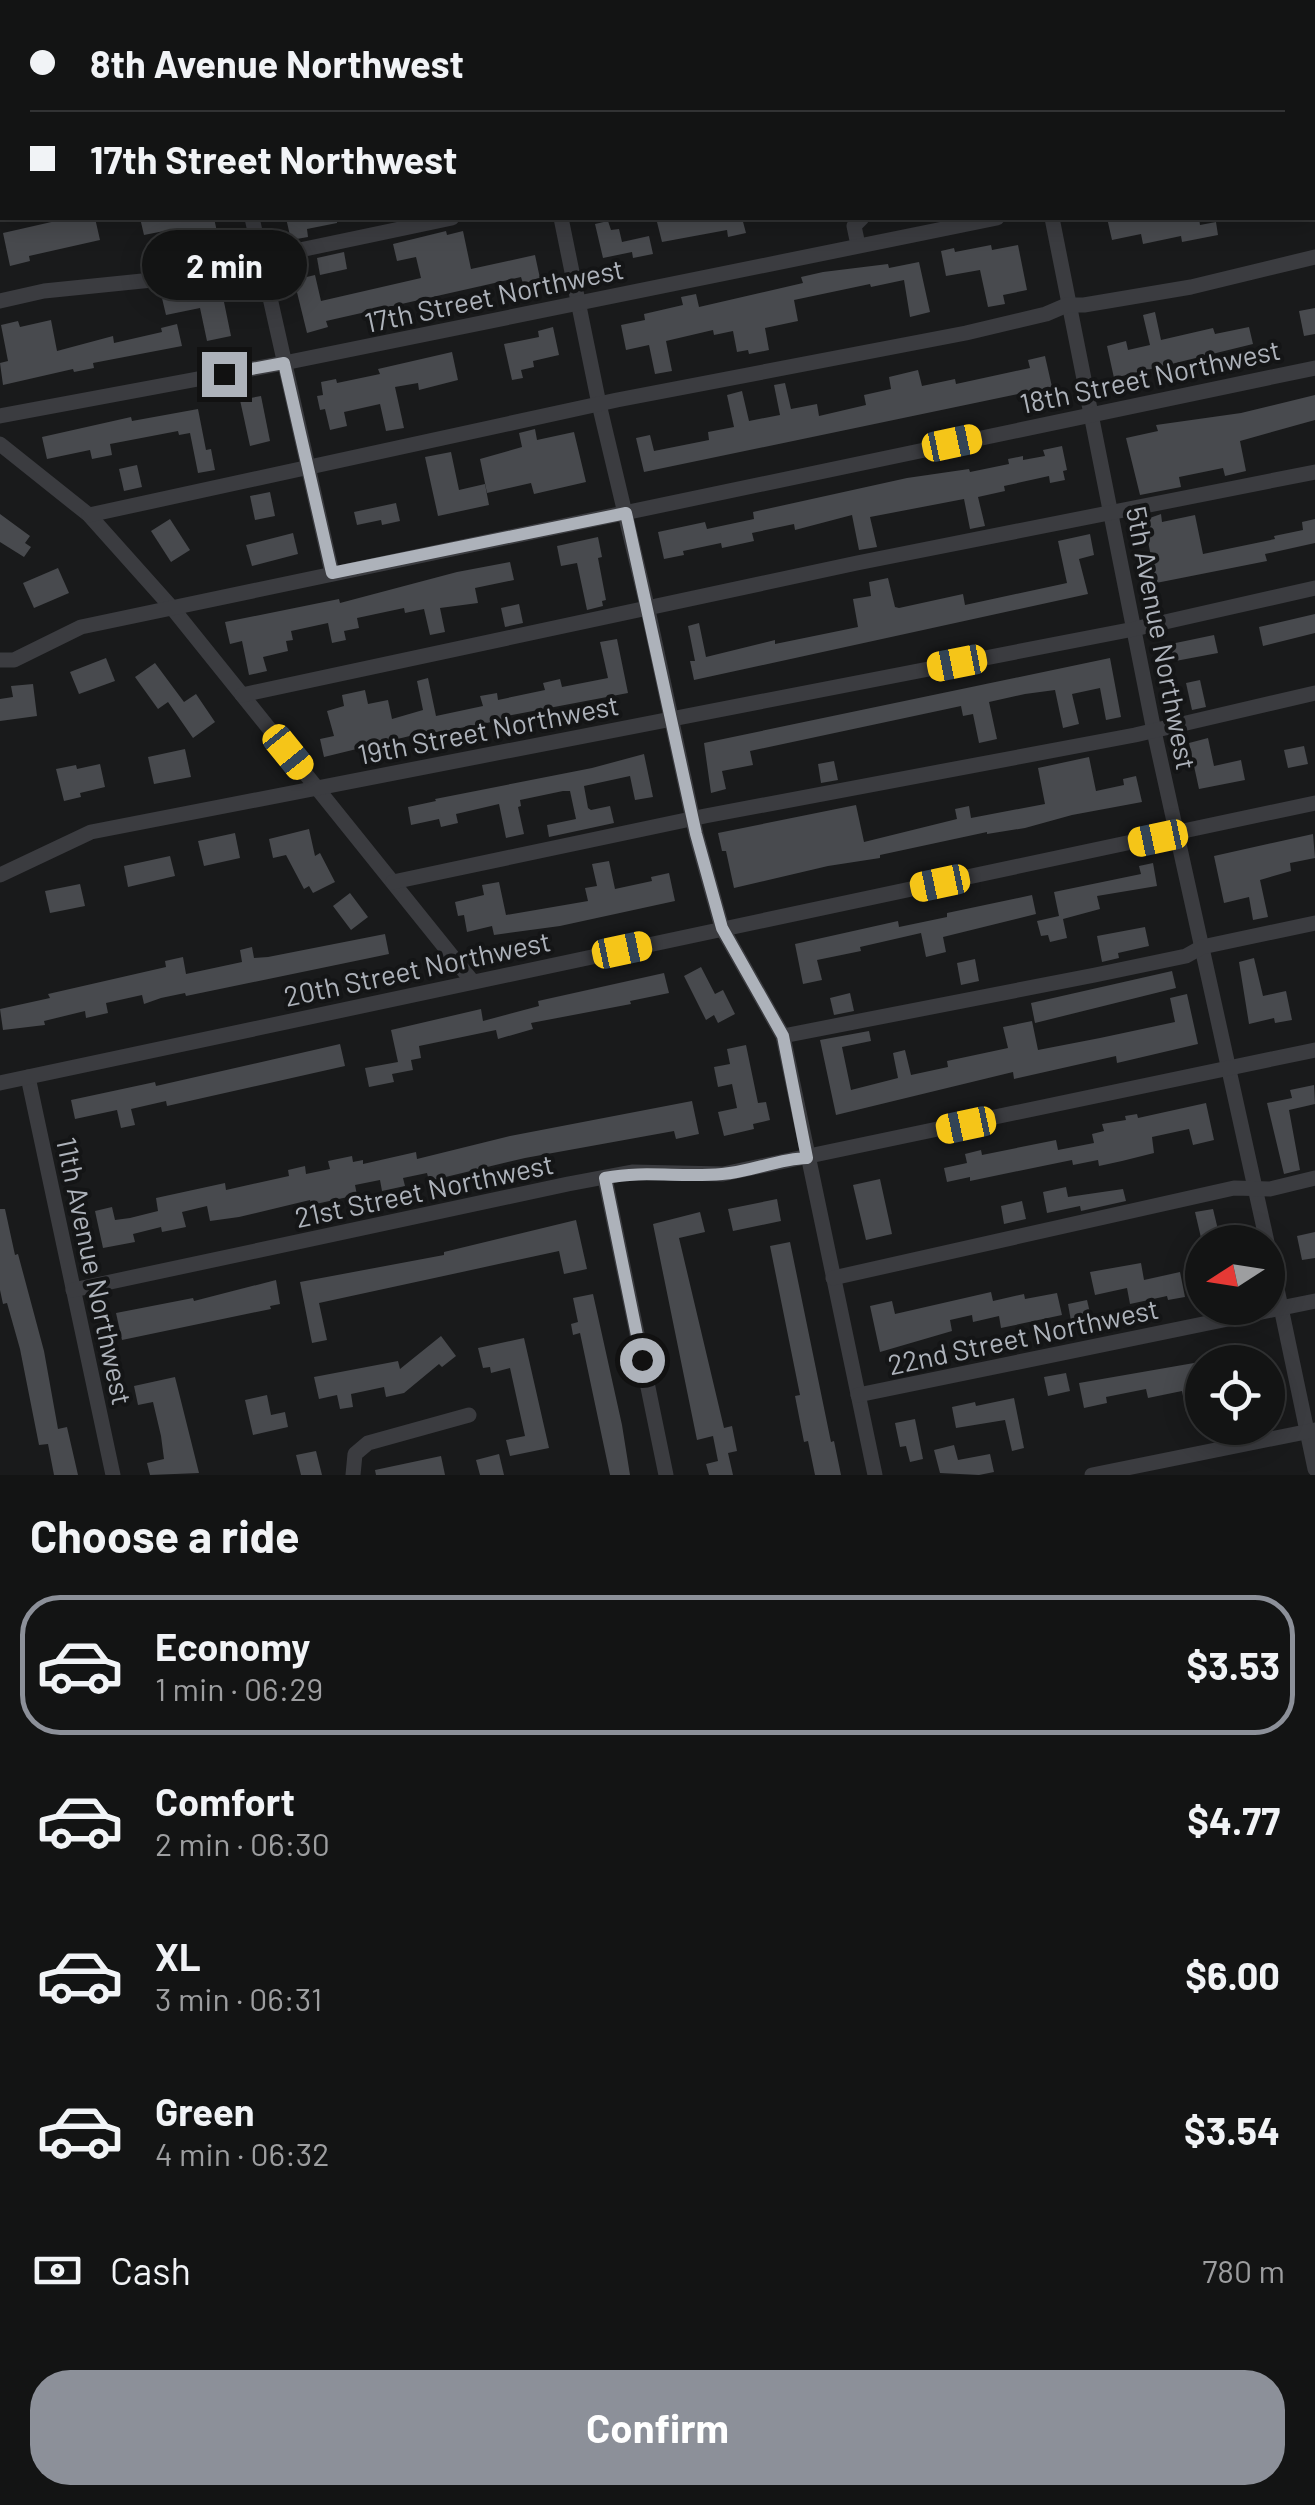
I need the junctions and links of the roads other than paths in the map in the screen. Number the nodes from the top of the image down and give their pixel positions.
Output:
1 (252, 220) edge
2 (443, 220) edge
3 (561, 220) edge
4 (853, 220) edge
5 (987, 220) edge
6 (1052, 220) edge
7 (858, 245) junction
8 (1315, 256) edge
9 (260, 259) junction
10 (0, 301) edge
11 (579, 302) junction
12 (1067, 305) junction
13 (284, 363) junction
14 (1315, 368) edge
15 (599, 404) junction
16 (1091, 414) junction
17 (0, 416) edge
18 (0, 444) edge
19 (307, 469) junction
20 (1315, 472) edge
21 (626, 513) junction
22 (1112, 513) junction
23 (89, 515) junction
24 (332, 573) junction
25 (1315, 588) edge
26 (173, 609) junction
27 (648, 610) junction
28 (1134, 629) junction
29 (0, 660) edge
30 (242, 694) junction
31 (1315, 694) edge
32 (671, 718) junction
33 (1154, 731) junction
34 (317, 788) junction
35 (1315, 803) edge
36 (692, 818) junction
37 (1176, 832) junction
38 (0, 876) edge
39 (393, 882) junction
40 (1315, 923) edge
41 (722, 928) junction
42 (1202, 947) junction
43 (472, 981) junction
44 (783, 1036) junction
45 (1315, 1050) edge
46 (1230, 1070) junction
47 (28, 1077) junction
48 (0, 1083) edge
49 (807, 1158) junction
50 (605, 1178) junction
51 (1315, 1178) edge
52 (1255, 1190) junction
53 (1263, 1225) edge
54 (833, 1278) junction
55 (74, 1290) junction
56 (1315, 1301) edge
57 (1285, 1305) edge
58 (1285, 1323) edge
59 (1191, 1325) edge
60 (858, 1395) junction
61 (468, 1415) dead end
62 (1310, 1430) edge
63 (1315, 1469) edge
64 (114, 1475) edge
65 (353, 1475) edge
66 (666, 1475) edge
67 (875, 1475) edge
68 (1092, 1475) edge

1 - 9 street
2 - 9 street
3 - 11 street
4 - 7 street
5 - 7 street, 17th Street Northwest
6 - 12 street, 5th Avenue Northwest
7 - 11 street, 17th Street Northwest
8 - 12 street
9 - 10 street
9 - 13 street
11 - 13 street, 17th Street Northwest
11 - 15 street
12 - 15 street
12 - 16 street, 5th Avenue Northwest
13 - 17 street, 17th Street Northwest
13 - 19 street
14 - 16 street, 18th Street Northwest
15 - 19 street
15 - 21 street
16 - 21 street, 18th Street Northwest
16 - 22 street, 5th Avenue Northwest
18 - 23 street
19 - 23 street
19 - 24 street
20 - 22 street
21 - 24 street, 18th Street Northwest
21 - 27 street
22 - 27 street
22 - 28 street, 5th Avenue Northwest
23 - 26 street
24 - 26 street, 18th Street Northwest
25 - 28 street, 19th Street Northwest
26 - 29 street, 18th Street Northwest
26 - 30 street
27 - 30 street
27 - 32 street
28 - 32 street, 19th Street Northwest
28 - 33 street, 5th Avenue Northwest
30 - 34 street
31 - 33 street
32 - 34 street, 19th Street Northwest
32 - 36 street
33 - 36 street
33 - 37 street, 5th Avenue Northwest
34 - 38 street, 19th Street Northwest
34 - 39 street
35 - 37 street, 20th Street Northwest
36 - 39 street
36 - 41 street
37 - 41 street, 20th Street Northwest
37 - 42 street, 5th Avenue Northwest
39 - 43 street
40 - 42 street
41 - 43 street, 20th Street Northwest
41 - 44 street
42 - 44 street
42 - 46 street, 5th Avenue Northwest
43 - 47 street, 20th Street Northwest
44 - 49 street
45 - 46 street, 21st Street Northwest
46 - 49 street, 21st Street Northwest
46 - 52 street, 5th Avenue Northwest
47 - 48 street, 20th Street Northwest
47 - 55 street, 11th Avenue Northwest
49 - 50 street, 21st Street Northwest
49 - 54 street
50 - 55 street, 21st Street Northwest
50 - 66 street
51 - 52 street
52 - 53 street, 5th Avenue Northwest
52 - 54 street
54 - 60 street
55 - 64 street, 11th Avenue Northwest
56 - 57 street, 22nd Street Northwest
58 - 62 street, 5th Avenue Northwest
59 - 60 street, 22nd Street Northwest
60 - 67 street
61 - 65 street
62 - 63 street, 5th Avenue Northwest
62 - 68 street

